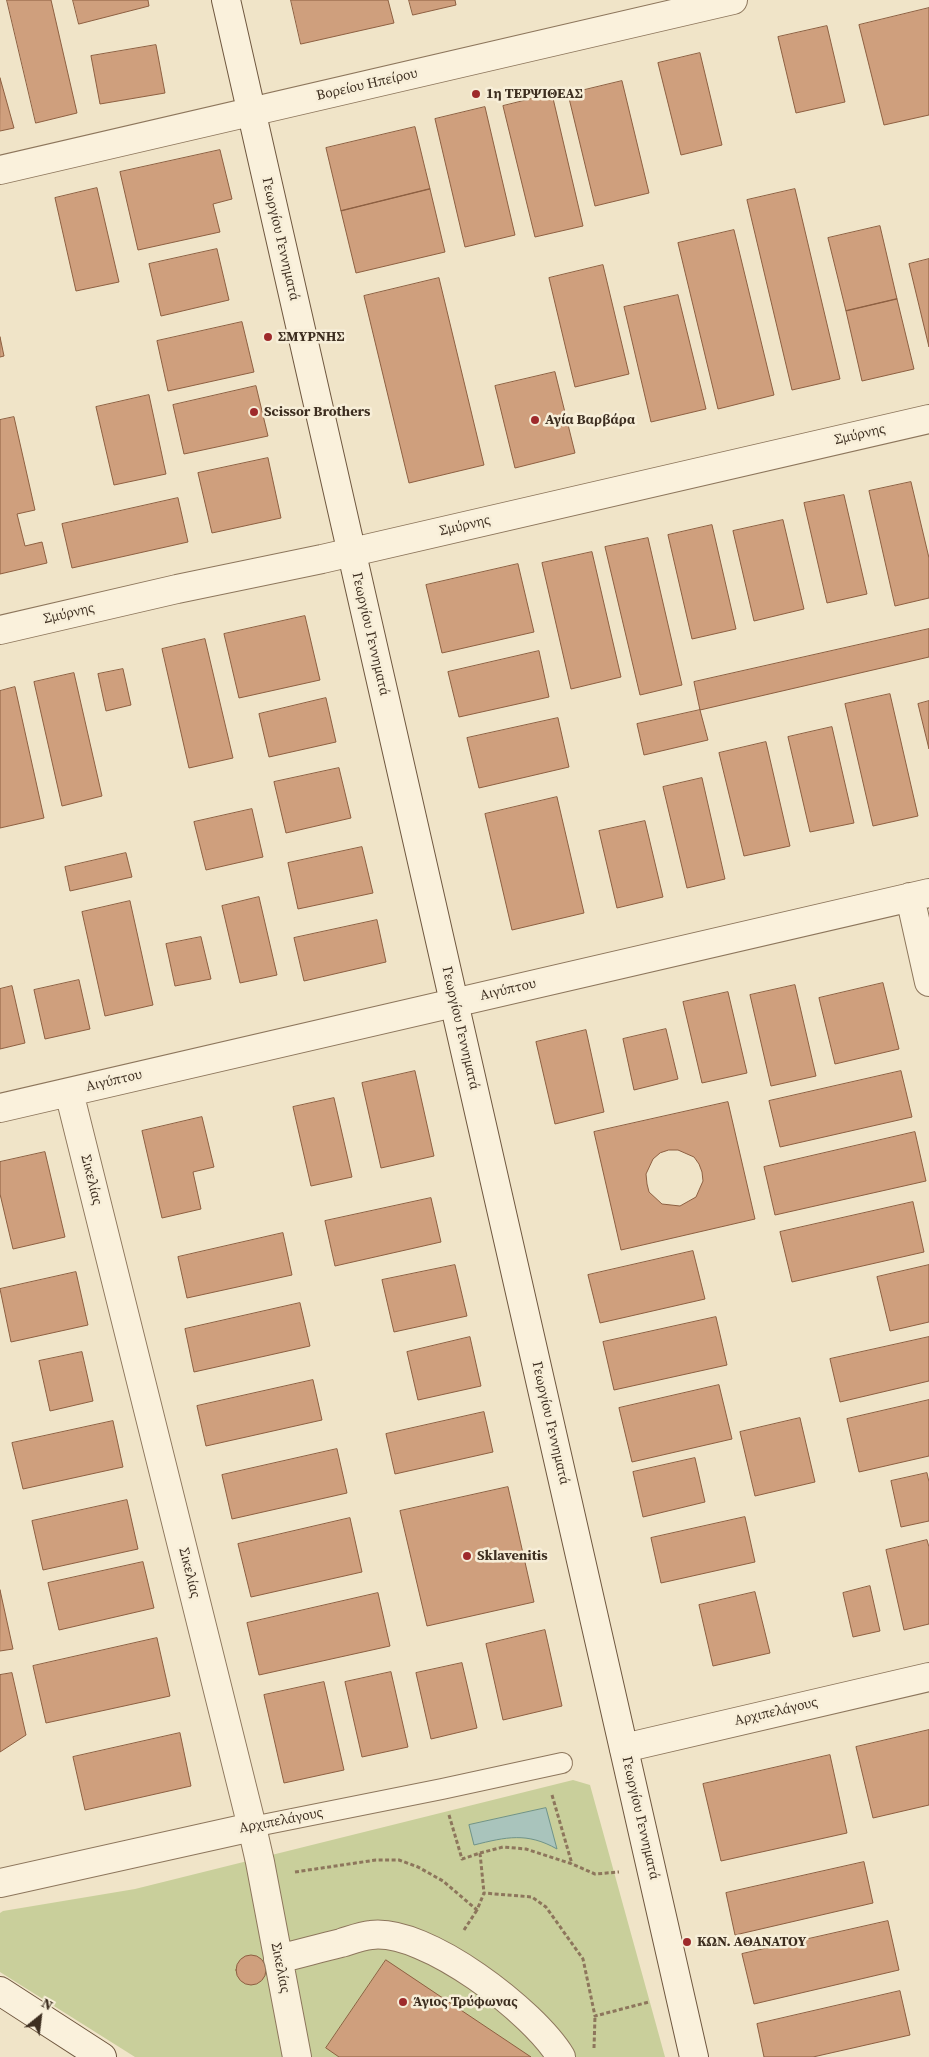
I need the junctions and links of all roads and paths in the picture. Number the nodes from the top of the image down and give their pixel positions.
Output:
1 (226, 0) edge
2 (733, 0) edge
3 (252, 112) junction
4 (0, 170) edge
5 (929, 419) edge
6 (351, 552) junction
7 (0, 630) edge
8 (920, 895) edge
9 (929, 982) edge
10 (454, 1002) junction
11 (69, 1092) junction
12 (0, 1108) edge
13 (929, 1676) edge
14 (624, 1748) junction
15 (553, 1765) joint
16 (442, 1789) junction
17 (252, 1827) junction
18 (480, 1853) junction
19 (572, 1864) junction
20 (651, 1869) junction
21 (263, 1876) junction
22 (0, 1883) edge
23 (484, 1893) junction
24 (278, 1959) junction
25 (0, 1991) edge
26 (680, 1994) junction
27 (595, 2016) junction
28 (299, 2055) edge
29 (102, 2057) edge
30 (561, 2057) edge
31 (592, 2057) edge
32 (694, 2057) edge

1 - 3 street, Γεωργίου Γεννηματά
2 - 3 street, Βορείου Ηπείρου
3 - 4 street, Βορείου Ηπείρου
3 - 6 street, Γεωργίου Γεννηματά
5 - 6 street, Σμύρνης
6 - 7 street, Σμύρνης
6 - 10 street, Γεωργίου Γεννηματά
8 - 9 street
8 - 10 street, Αιγύπτου
10 - 11 street, Αιγύπτου
10 - 14 street, Γεωργίου Γεννηματά
11 - 12 street, Αιγύπτου
11 - 17 street, Σικελίας
13 - 14 street, Αρχιπελάγους
14 - 20 street, Γεωργίου Γεννηματά
15 - 16 lane, Αρχιπελάγους
15 - 19 path
16 - 17 lane, Αρχιπελάγους
16 - 18 path
17 - 21 street, Σικελίας
17 - 22 street, Αρχιπελάγους
18 - 19 path
18 - 23 path
19 - 20 path
20 - 26 street, Γεωργίου Γεννηματά
21 - 23 path
21 - 24 street, Σικελίας
23 - 27 path
24 - 28 street, Σικελίας
24 - 30 street
25 - 29 street
26 - 27 path
26 - 32 street, Γεωργίου Γεννηματά
27 - 31 path

